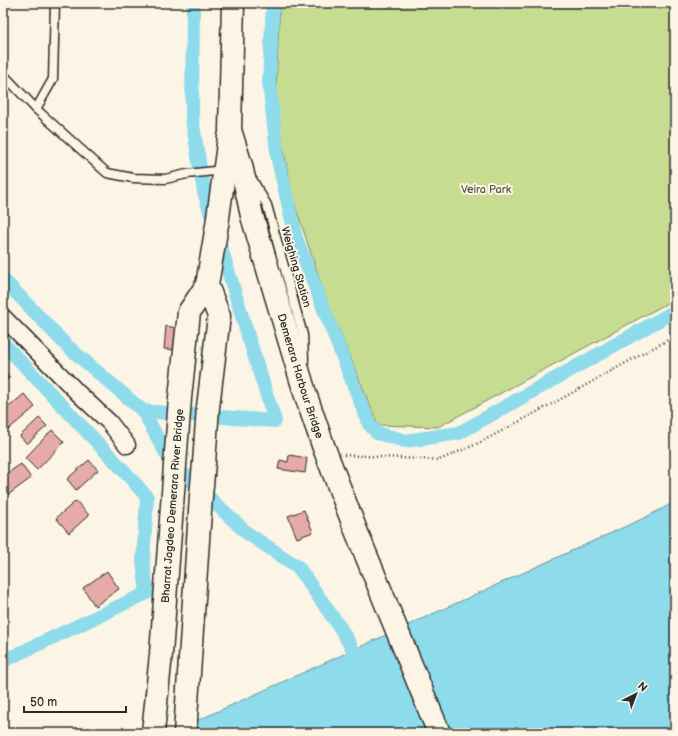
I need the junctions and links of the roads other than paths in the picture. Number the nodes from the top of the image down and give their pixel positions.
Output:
1 (55, 3) edge
2 (233, 3) edge
3 (3, 74) edge
4 (36, 109) junction
5 (225, 169) junction
6 (208, 285) junction
7 (3, 317) edge
8 (305, 393) junction
9 (127, 445) dead end
10 (153, 733) edge
11 (184, 733) edge
12 (439, 733) edge

1 - 4 lane
2 - 5 main road, Demerara Harbour Bridge
3 - 4 lane
4 - 5 lane
5 - 6 main road, Bharrat Jagdeo Demerara River Bridge
5 - 8 main road, Demerara Harbour Bridge
5 - 8 lane, Weighing Station
6 - 10 main road, Bharrat Jagdeo Demerara River Bridge
6 - 11 main road, Bharrat Jagdeo Demerara River Bridge
7 - 9 street
8 - 12 main road, Demerara Harbour Bridge

